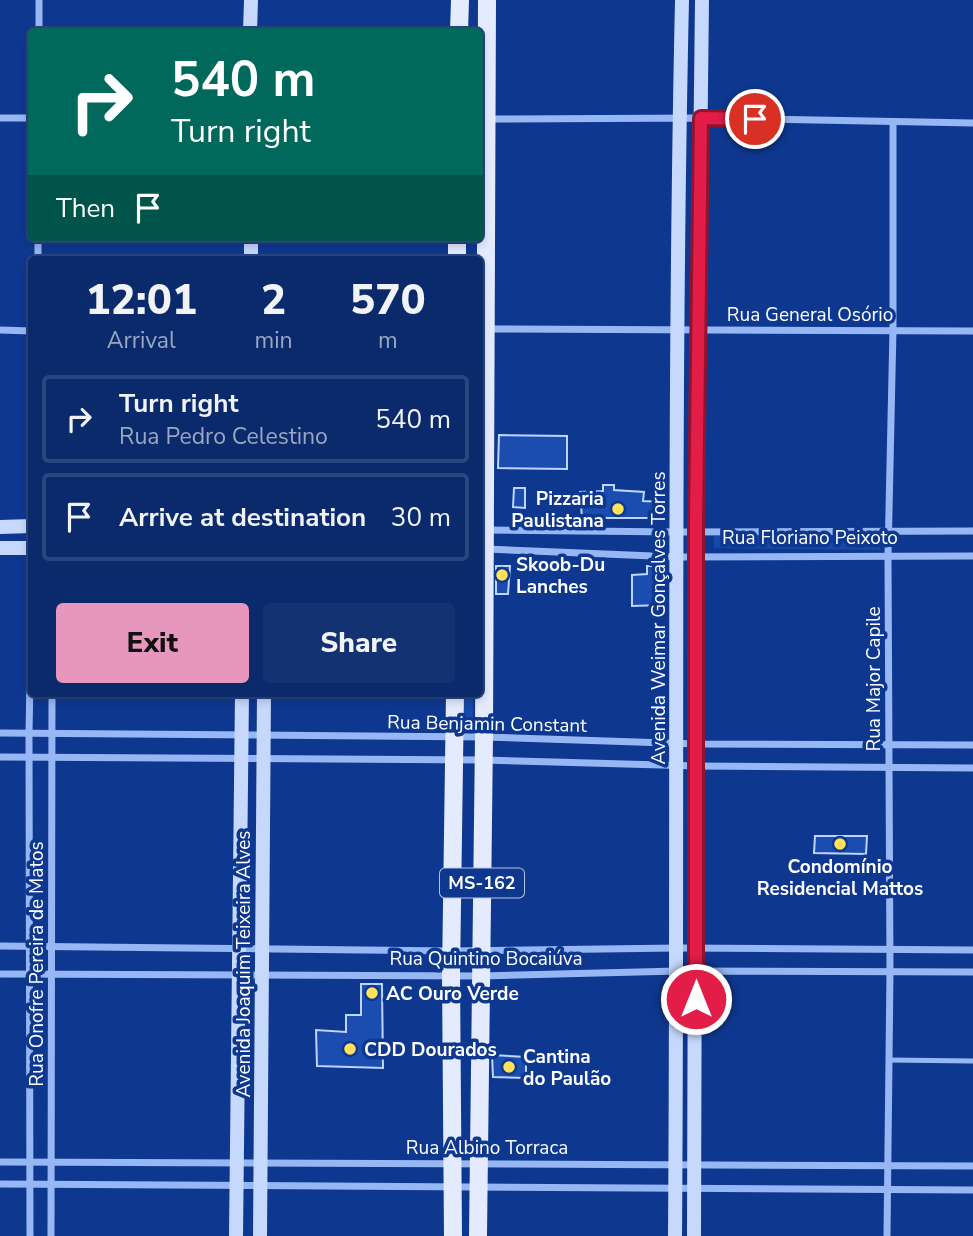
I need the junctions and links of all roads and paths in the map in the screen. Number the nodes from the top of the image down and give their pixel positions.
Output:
1 (39, 0) edge
2 (251, 0) edge
3 (460, 0) edge
4 (487, 0) edge
5 (682, 0) edge
6 (702, 0) edge
7 (38, 28) edge
8 (250, 28) edge
9 (459, 28) edge
10 (0, 118) edge
11 (28, 118) edge
12 (701, 118) junction
13 (483, 119) edge
14 (680, 119) junction
15 (892, 122) junction
16 (973, 123) edge
17 (483, 329) edge
18 (894, 329) junction
19 (0, 330) edge
20 (679, 330) junction
21 (699, 330) junction
22 (28, 331) edge
23 (973, 331) edge
24 (28, 526) edge
25 (0, 527) edge
26 (483, 529) edge
27 (889, 531) junction
28 (973, 531) edge
29 (677, 532) junction
30 (696, 532) junction
31 (0, 548) edge
32 (28, 548) edge
33 (483, 549) edge
34 (888, 556) junction
35 (973, 556) edge
36 (677, 557) junction
37 (696, 557) junction
38 (483, 643) edge
39 (30, 697) edge
40 (52, 697) edge
41 (242, 697) edge
42 (264, 697) edge
43 (455, 697) edge
44 (0, 733) edge
45 (29, 733) junction
46 (53, 733) junction
47 (242, 736) junction
48 (265, 736) junction
49 (484, 737) junction
50 (455, 738) junction
51 (677, 743) junction
52 (890, 743) junction
53 (697, 744) junction
54 (973, 746) edge
55 (0, 757) edge
56 (29, 757) junction
57 (53, 758) junction
58 (241, 760) junction
59 (264, 760) junction
60 (483, 760) junction
61 (454, 761) junction
62 (677, 765) junction
63 (697, 766) junction
64 (890, 766) junction
65 (973, 768) edge
66 (0, 946) edge
67 (30, 946) junction
68 (50, 946) junction
69 (239, 948) junction
70 (678, 948) junction
71 (696, 948) junction
72 (262, 949) junction
73 (889, 949) junction
74 (973, 950) edge
75 (451, 951) junction
76 (481, 951) junction
77 (678, 971) junction
78 (696, 971) junction
79 (890, 971) junction
80 (973, 972) edge
81 (0, 974) edge
82 (51, 974) junction
83 (263, 974) junction
84 (29, 975) junction
85 (239, 975) junction
86 (451, 975) junction
87 (481, 976) junction
88 (889, 1060) junction
89 (973, 1062) edge
90 (0, 1162) edge
91 (28, 1162) junction
92 (51, 1162) junction
93 (237, 1162) junction
94 (260, 1162) junction
95 (453, 1163) junction
96 (479, 1163) junction
97 (676, 1164) junction
98 (694, 1165) junction
99 (887, 1165) junction
100 (973, 1166) edge
101 (0, 1184) edge
102 (51, 1184) junction
103 (29, 1185) junction
104 (236, 1186) junction
105 (259, 1186) junction
106 (478, 1186) junction
107 (453, 1187) junction
108 (676, 1187) junction
109 (695, 1188) junction
110 (887, 1188) junction
111 (973, 1189) edge
112 (30, 1236) edge
113 (51, 1236) edge
114 (236, 1236) edge
115 (260, 1236) edge
116 (453, 1236) edge
117 (478, 1236) edge
118 (675, 1236) edge
119 (695, 1236) edge
120 (887, 1236) edge

1 - 7 street
2 - 8 main road
3 - 9 main road
4 - 13 main road, MS-162
5 - 14 main road, Avenida Weimar Gonçalves Torres
6 - 12 main road, Avenida Weimar Gonçalves Torres
10 - 11 street
12 - 14 street
12 - 15 street
12 - 21 main road, Avenida Weimar Gonçalves Torres
13 - 14 street
14 - 20 main road, Avenida Weimar Gonçalves Torres
15 - 16 street
15 - 18 street, Rua Major Capile
17 - 20 street, Rua General Osório
18 - 21 street, Rua General Osório
18 - 23 street, Rua General Osório
18 - 27 street, Rua Major Capile
19 - 22 street
20 - 21 street, Rua General Osório
20 - 29 main road, Avenida Weimar Gonçalves Torres
21 - 30 main road, Avenida Weimar Gonçalves Torres
24 - 25 main road
26 - 29 street, Rua Floriano Peixoto
27 - 28 street, Rua Floriano Peixoto
27 - 30 street, Rua Floriano Peixoto
27 - 34 street, Rua Major Capile
29 - 30 street, Rua Floriano Peixoto
29 - 36 main road, Avenida Weimar Gonçalves Torres
30 - 37 main road, Avenida Weimar Gonçalves Torres
31 - 32 main road
33 - 36 street, Rua Floriano Peixoto
34 - 35 street, Rua Floriano Peixoto
34 - 37 street, Rua Floriano Peixoto
34 - 52 street, Rua Major Capile
36 - 37 street, Rua Floriano Peixoto
36 - 51 main road, Avenida Weimar Gonçalves Torres
37 - 53 main road, Avenida Weimar Gonçalves Torres
38 - 49 main road, MS-162
39 - 45 street, Rua Onofre Pereira de Matos
40 - 46 street, Rua Onofre Pereira de Matos
41 - 47 main road, Avenida Joaquim Teixeira Alves
42 - 48 main road, Avenida Joaquim Teixeira Alves
43 - 50 main road, MS-162
44 - 45 street, Rua Benjamin Constant
45 - 46 street, Rua Benjamin Constant
45 - 56 street, Rua Onofre Pereira de Matos
46 - 47 street, Rua Benjamin Constant
46 - 57 street, Rua Onofre Pereira de Matos
47 - 48 street, Rua Benjamin Constant
47 - 58 main road, Avenida Joaquim Teixeira Alves
48 - 50 street, Rua Benjamin Constant
48 - 59 main road, Avenida Joaquim Teixeira Alves
49 - 50 street, Rua Benjamin Constant
49 - 51 street, Rua Benjamin Constant
49 - 60 main road, MS-162
50 - 61 main road, MS-162
51 - 53 street, Rua Benjamin Constant
51 - 62 main road, Avenida Weimar Gonçalves Torres
52 - 53 street, Rua Benjamin Constant
52 - 54 street, Rua Benjamin Constant
52 - 64 street, Rua Major Capile
53 - 63 main road, Avenida Weimar Gonçalves Torres
55 - 56 street, Rua Benjamin Constant
56 - 57 street, Rua Benjamin Constant
56 - 67 street, Rua Onofre Pereira de Matos
57 - 58 street, Rua Benjamin Constant
57 - 68 street, Rua Onofre Pereira de Matos
58 - 59 street, Rua Benjamin Constant
58 - 69 main road, Avenida Joaquim Teixeira Alves
59 - 61 street, Rua Benjamin Constant
59 - 72 main road, Avenida Joaquim Teixeira Alves
60 - 61 street, Rua Benjamin Constant
60 - 62 street, Rua Benjamin Constant
60 - 76 main road, MS-162
61 - 75 main road, MS-162
62 - 63 street, Rua Benjamin Constant
62 - 70 main road, Avenida Weimar Gonçalves Torres
63 - 64 street, Rua Benjamin Constant
63 - 71 main road, Avenida Weimar Gonçalves Torres
64 - 65 street, Rua Benjamin Constant
64 - 73 street, Rua Major Capile
66 - 67 street, Rua Quintino Bocaiúva
67 - 68 street, Rua Quintino Bocaiúva
67 - 84 street, Rua Onofre Pereira de Matos
68 - 69 street, Rua Quintino Bocaiúva
68 - 82 street, Rua Onofre Pereira de Matos
69 - 72 street, Rua Quintino Bocaiúva
69 - 85 main road, Avenida Joaquim Teixeira Alves
70 - 71 street, Rua Quintino Bocaiúva
70 - 76 street, Rua Quintino Bocaiúva
70 - 77 main road, Avenida Weimar Gonçalves Torres
71 - 73 street, Rua Quintino Bocaiúva
71 - 78 main road, Avenida Weimar Gonçalves Torres
72 - 75 street, Rua Quintino Bocaiúva
72 - 83 main road, Avenida Joaquim Teixeira Alves
73 - 74 street, Rua Quintino Bocaiúva
73 - 79 street, Rua Major Capile
75 - 76 street, Rua Quintino Bocaiúva
75 - 86 main road, MS-162
76 - 87 main road, MS-162
77 - 78 street, Rua Quintino Bocaiúva
77 - 87 street, Rua Quintino Bocaiúva
77 - 97 main road, Avenida Weimar Gonçalves Torres
78 - 79 street, Rua Quintino Bocaiúva
78 - 98 main road, Avenida Weimar Gonçalves Torres
79 - 80 street, Rua Quintino Bocaiúva
79 - 88 street, Rua Major Capile
81 - 84 street, Rua Quintino Bocaiúva
82 - 84 street, Rua Quintino Bocaiúva
82 - 85 street, Rua Quintino Bocaiúva
82 - 92 street, Rua Onofre Pereira de Matos
83 - 85 street, Rua Quintino Bocaiúva
83 - 86 street, Rua Quintino Bocaiúva
83 - 94 main road, Avenida Joaquim Teixeira Alves
84 - 91 street, Rua Onofre Pereira de Matos
85 - 93 main road, Avenida Joaquim Teixeira Alves
86 - 87 street, Rua Quintino Bocaiúva
86 - 95 main road, MS-162
87 - 96 main road, MS-162
88 - 89 lane
88 - 99 street, Rua Major Capile
90 - 91 street, Rua Albino Torraca
91 - 92 street, Rua Albino Torraca
91 - 103 street, Rua Onofre Pereira de Matos
92 - 93 street, Rua Albino Torraca
92 - 102 street, Rua Onofre Pereira de Matos
93 - 94 street, Rua Albino Torraca
93 - 104 main road, Avenida Joaquim Teixeira Alves
94 - 95 street, Rua Albino Torraca
94 - 105 main road, Avenida Joaquim Teixeira Alves
95 - 96 street, Rua Albino Torraca
95 - 107 main road, MS-162
96 - 97 street, Rua Albino Torraca
96 - 106 main road, MS-162
97 - 98 street, Rua Albino Torraca
97 - 108 main road, Avenida Weimar Gonçalves Torres
98 - 99 street, Rua Albino Torraca
98 - 109 main road, Avenida Weimar Gonçalves Torres
99 - 100 street, Rua Albino Torraca
99 - 110 street, Rua Major Capile
101 - 103 street, Rua Albino Torraca
102 - 103 street, Rua Albino Torraca
102 - 104 street, Rua Albino Torraca
102 - 113 street, Rua Onofre Pereira de Matos
103 - 112 street, Rua Onofre Pereira de Matos
104 - 105 street, Rua Albino Torraca
104 - 114 main road, Avenida Joaquim Teixeira Alves
105 - 107 street, Rua Albino Torraca
105 - 115 main road, Avenida Joaquim Teixeira Alves
106 - 107 street, Rua Albino Torraca
106 - 108 street, Rua Albino Torraca
106 - 117 main road, MS-162
107 - 116 main road, MS-162
108 - 109 street, Rua Albino Torraca
108 - 118 main road, Avenida Weimar Gonçalves Torres
109 - 110 street, Rua Albino Torraca
109 - 119 main road, Avenida Weimar Gonçalves Torres
110 - 111 street, Rua Albino Torraca
110 - 120 street, Rua Major Capile

